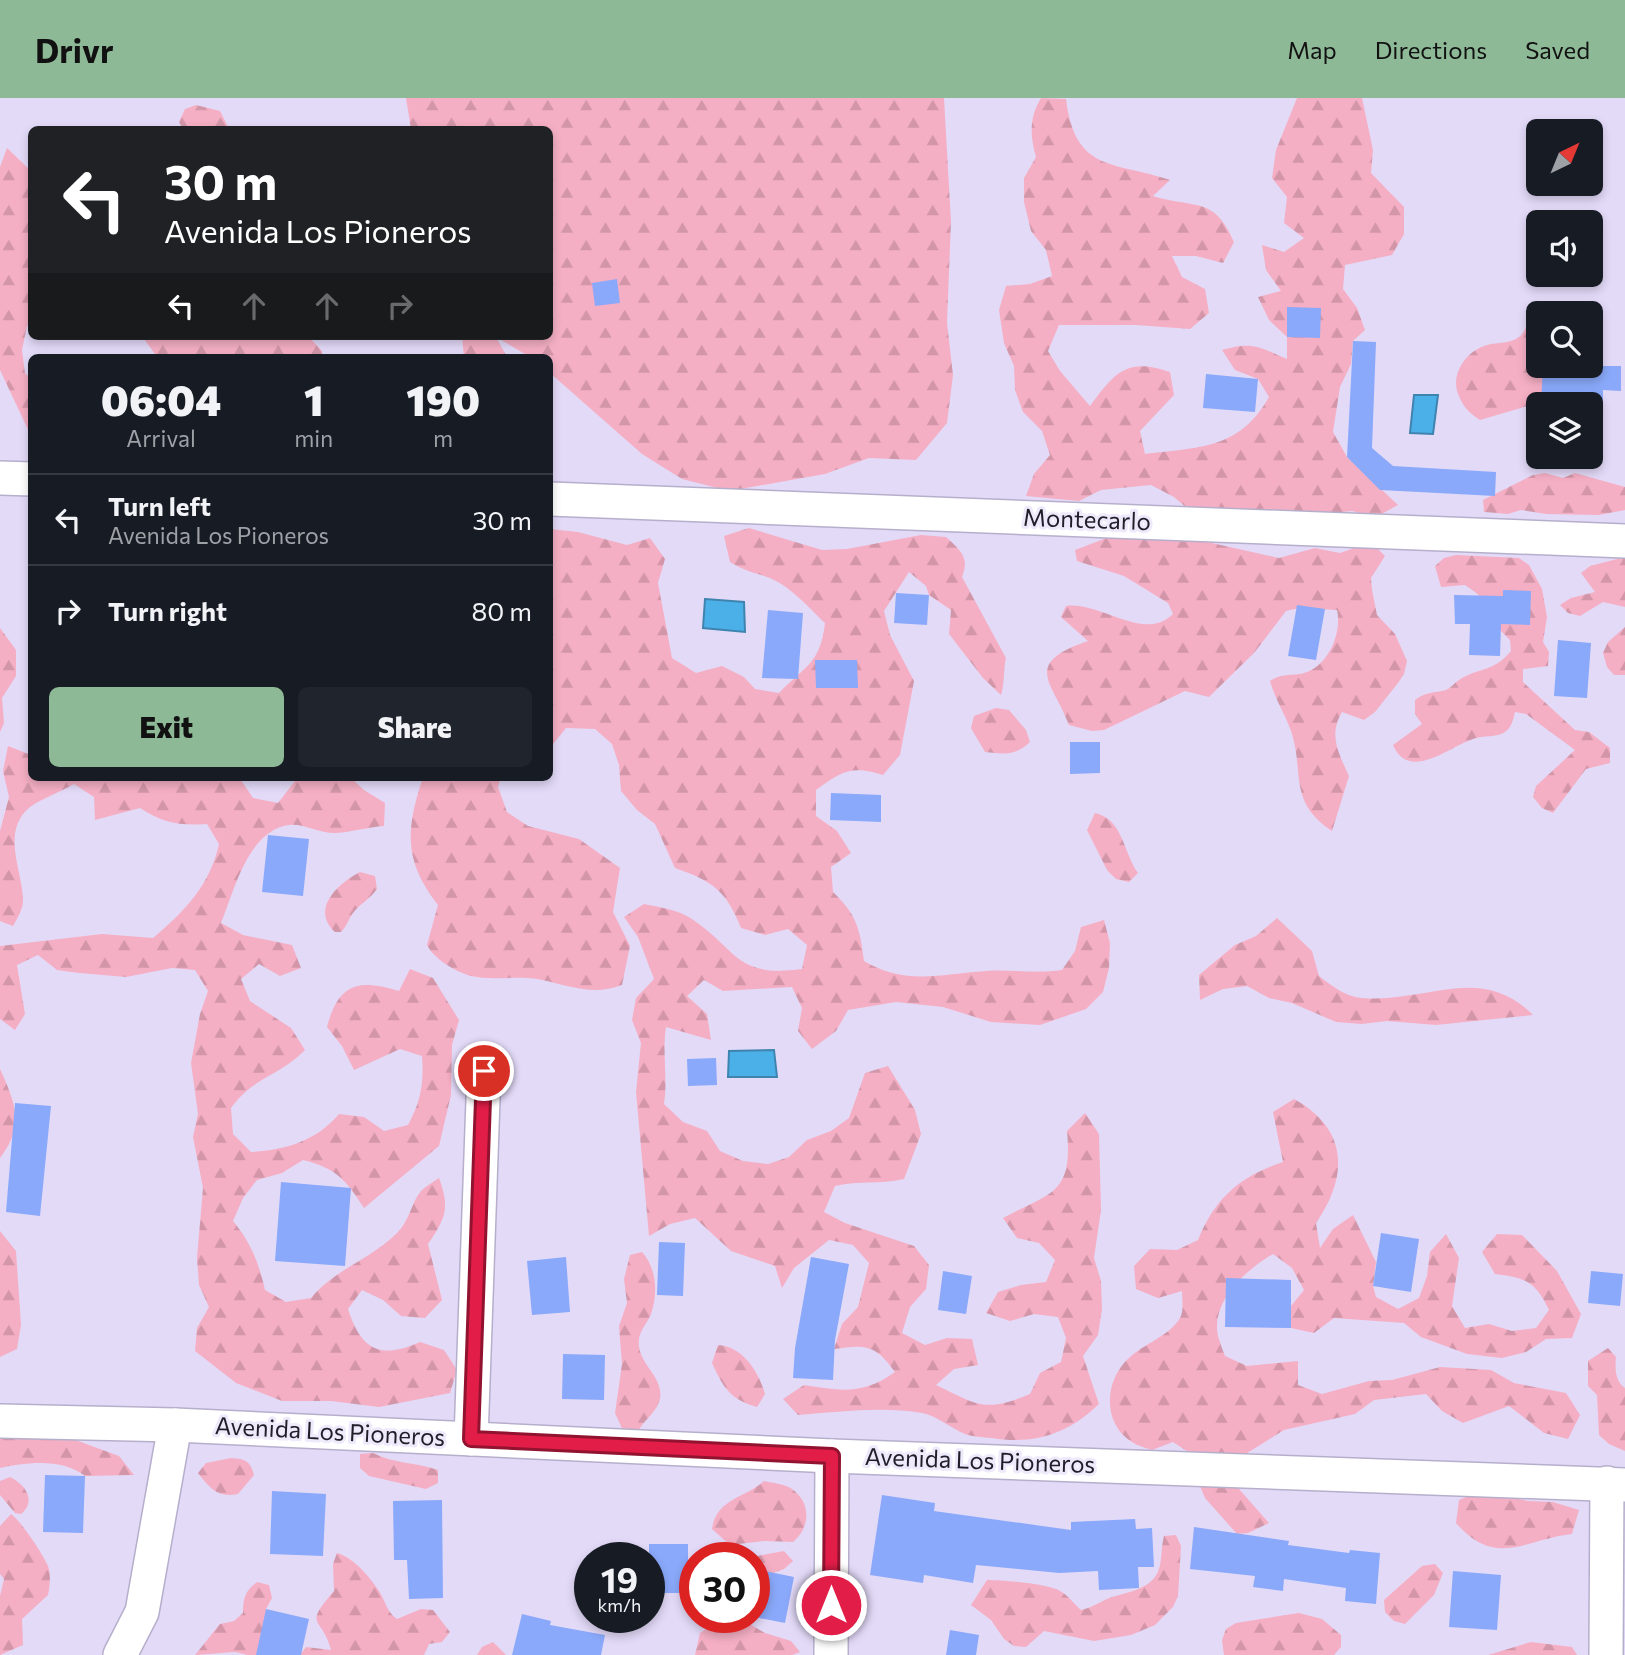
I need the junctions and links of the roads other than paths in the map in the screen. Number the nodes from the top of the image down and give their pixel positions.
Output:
1 (0, 478) edge
2 (28, 479) edge
3 (553, 499) edge
4 (1625, 541) edge
5 (484, 1071) dead end
6 (0, 1421) edge
7 (175, 1425) junction
8 (471, 1439) junction
9 (832, 1456) junction
10 (1616, 1484) edge
11 (120, 1655) edge
12 (831, 1655) edge
13 (1606, 1655) edge

1 - 2 street
3 - 4 street, Montecarlo
5 - 8 street
6 - 7 street, Avenida Los Pioneros
7 - 8 street, Avenida Los Pioneros
7 - 11 street
8 - 9 street, Avenida Los Pioneros
9 - 10 street, Avenida Los Pioneros
9 - 12 street
10 - 13 street

